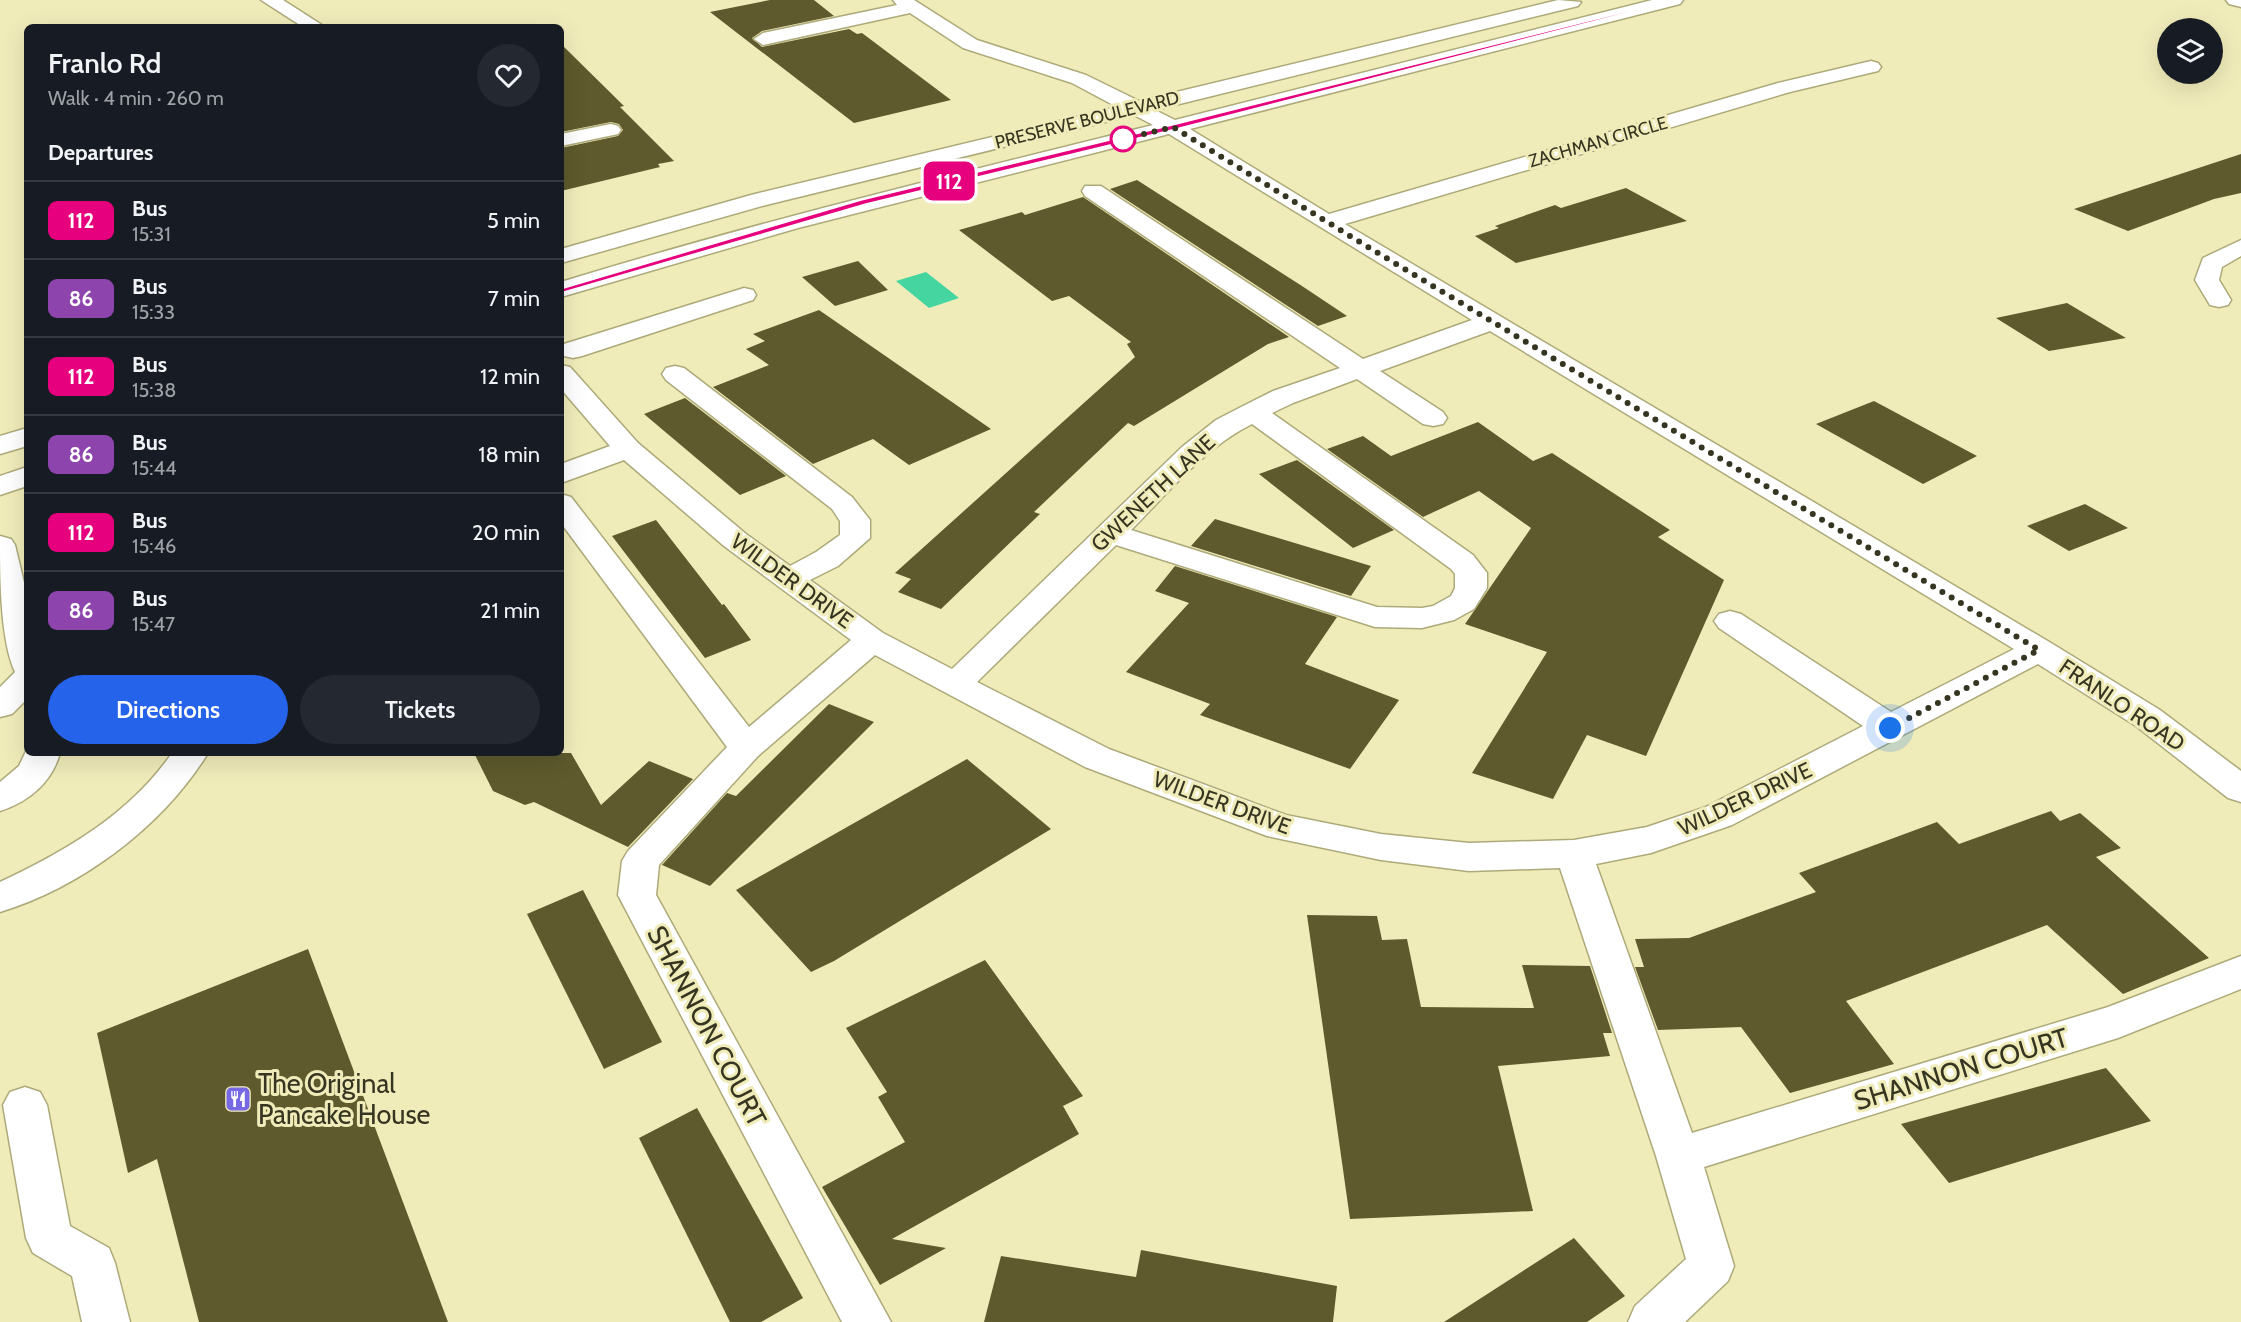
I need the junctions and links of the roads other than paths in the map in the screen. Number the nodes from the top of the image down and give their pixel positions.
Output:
1 (270, 0) edge
2 (1581, 0) edge
3 (1674, 0) edge
4 (2235, 0) edge
5 (2241, 2) edge
6 (907, 3) edge
7 (1642, 3) edge
8 (311, 24) edge
9 (762, 39) dead end
10 (1871, 67) dead end
11 (1135, 108) junction
12 (1173, 127) junction
13 (611, 130) dead end
14 (564, 139) edge
15 (1093, 191) dead end
16 (1326, 222) junction
17 (2241, 247) edge
18 (564, 255) edge
19 (564, 289) edge
20 (744, 295) dead end
21 (2219, 300) dead end
22 (1491, 322) junction
23 (564, 356) edge
24 (1359, 370) junction
25 (675, 374) dead end
26 (1253, 412) junction
27 (1432, 418) dead end
28 (24, 437) edge
29 (0, 446) edge
30 (628, 449) junction
31 (564, 473) edge
32 (24, 477) edge
33 (0, 486) edge
34 (564, 507) edge
35 (1110, 533) junction
36 (0, 546) edge
37 (788, 579) junction
38 (1730, 621) dead end
39 (872, 640) junction
40 (24, 641) edge
41 (2039, 650) junction
42 (24, 683) edge
43 (955, 685) junction
44 (0, 706) edge
45 (1890, 728) junction
46 (746, 748) junction
47 (41, 756) edge
48 (188, 756) edge
49 (2241, 789) edge
50 (0, 798) edge
51 (1574, 854) junction
52 (0, 898) edge
53 (2241, 972) edge
54 (25, 1105) dead end
55 (1678, 1156) junction
56 (106, 1322) edge
57 (867, 1322) edge
58 (1652, 1322) edge

1 - 8 street
2 - 11 street, PRESERVE BOULEVARD
3 - 7 street, PRESERVE BOULEVARD
4 - 5 street
6 - 9 street
6 - 11 street, FRANLO ROAD
7 - 12 street, PRESERVE BOULEVARD
10 - 16 street, ZACHMAN CIRCLE
11 - 12 street, FRANLO ROAD
11 - 18 street, PRESERVE BOULEVARD
12 - 16 street, FRANLO ROAD
12 - 19 street, PRESERVE BOULEVARD
13 - 14 street
15 - 24 street
16 - 22 street, FRANLO ROAD
17 - 21 street
20 - 23 street
22 - 24 street, GWENETH LANE
22 - 41 street, FRANLO ROAD
23 - 30 street, WILDER DRIVE
24 - 26 street, GWENETH LANE
24 - 27 street
25 - 37 street
26 - 35 street, GWENETH LANE
26 - 35 street
28 - 29 street
30 - 31 street
30 - 37 street, WILDER DRIVE
32 - 33 street
34 - 46 street
35 - 43 street, GWENETH LANE
36 - 40 street
37 - 39 street, WILDER DRIVE
38 - 45 street
39 - 43 street, WILDER DRIVE
39 - 46 street, SHANNON COURT
41 - 45 street, WILDER DRIVE
41 - 49 street, FRANLO ROAD
42 - 44 street
43 - 51 street, WILDER DRIVE
45 - 51 street, WILDER DRIVE
46 - 57 street, SHANNON COURT
47 - 50 street
48 - 52 street
51 - 55 street
53 - 55 street, SHANNON COURT
54 - 56 street
55 - 58 street

